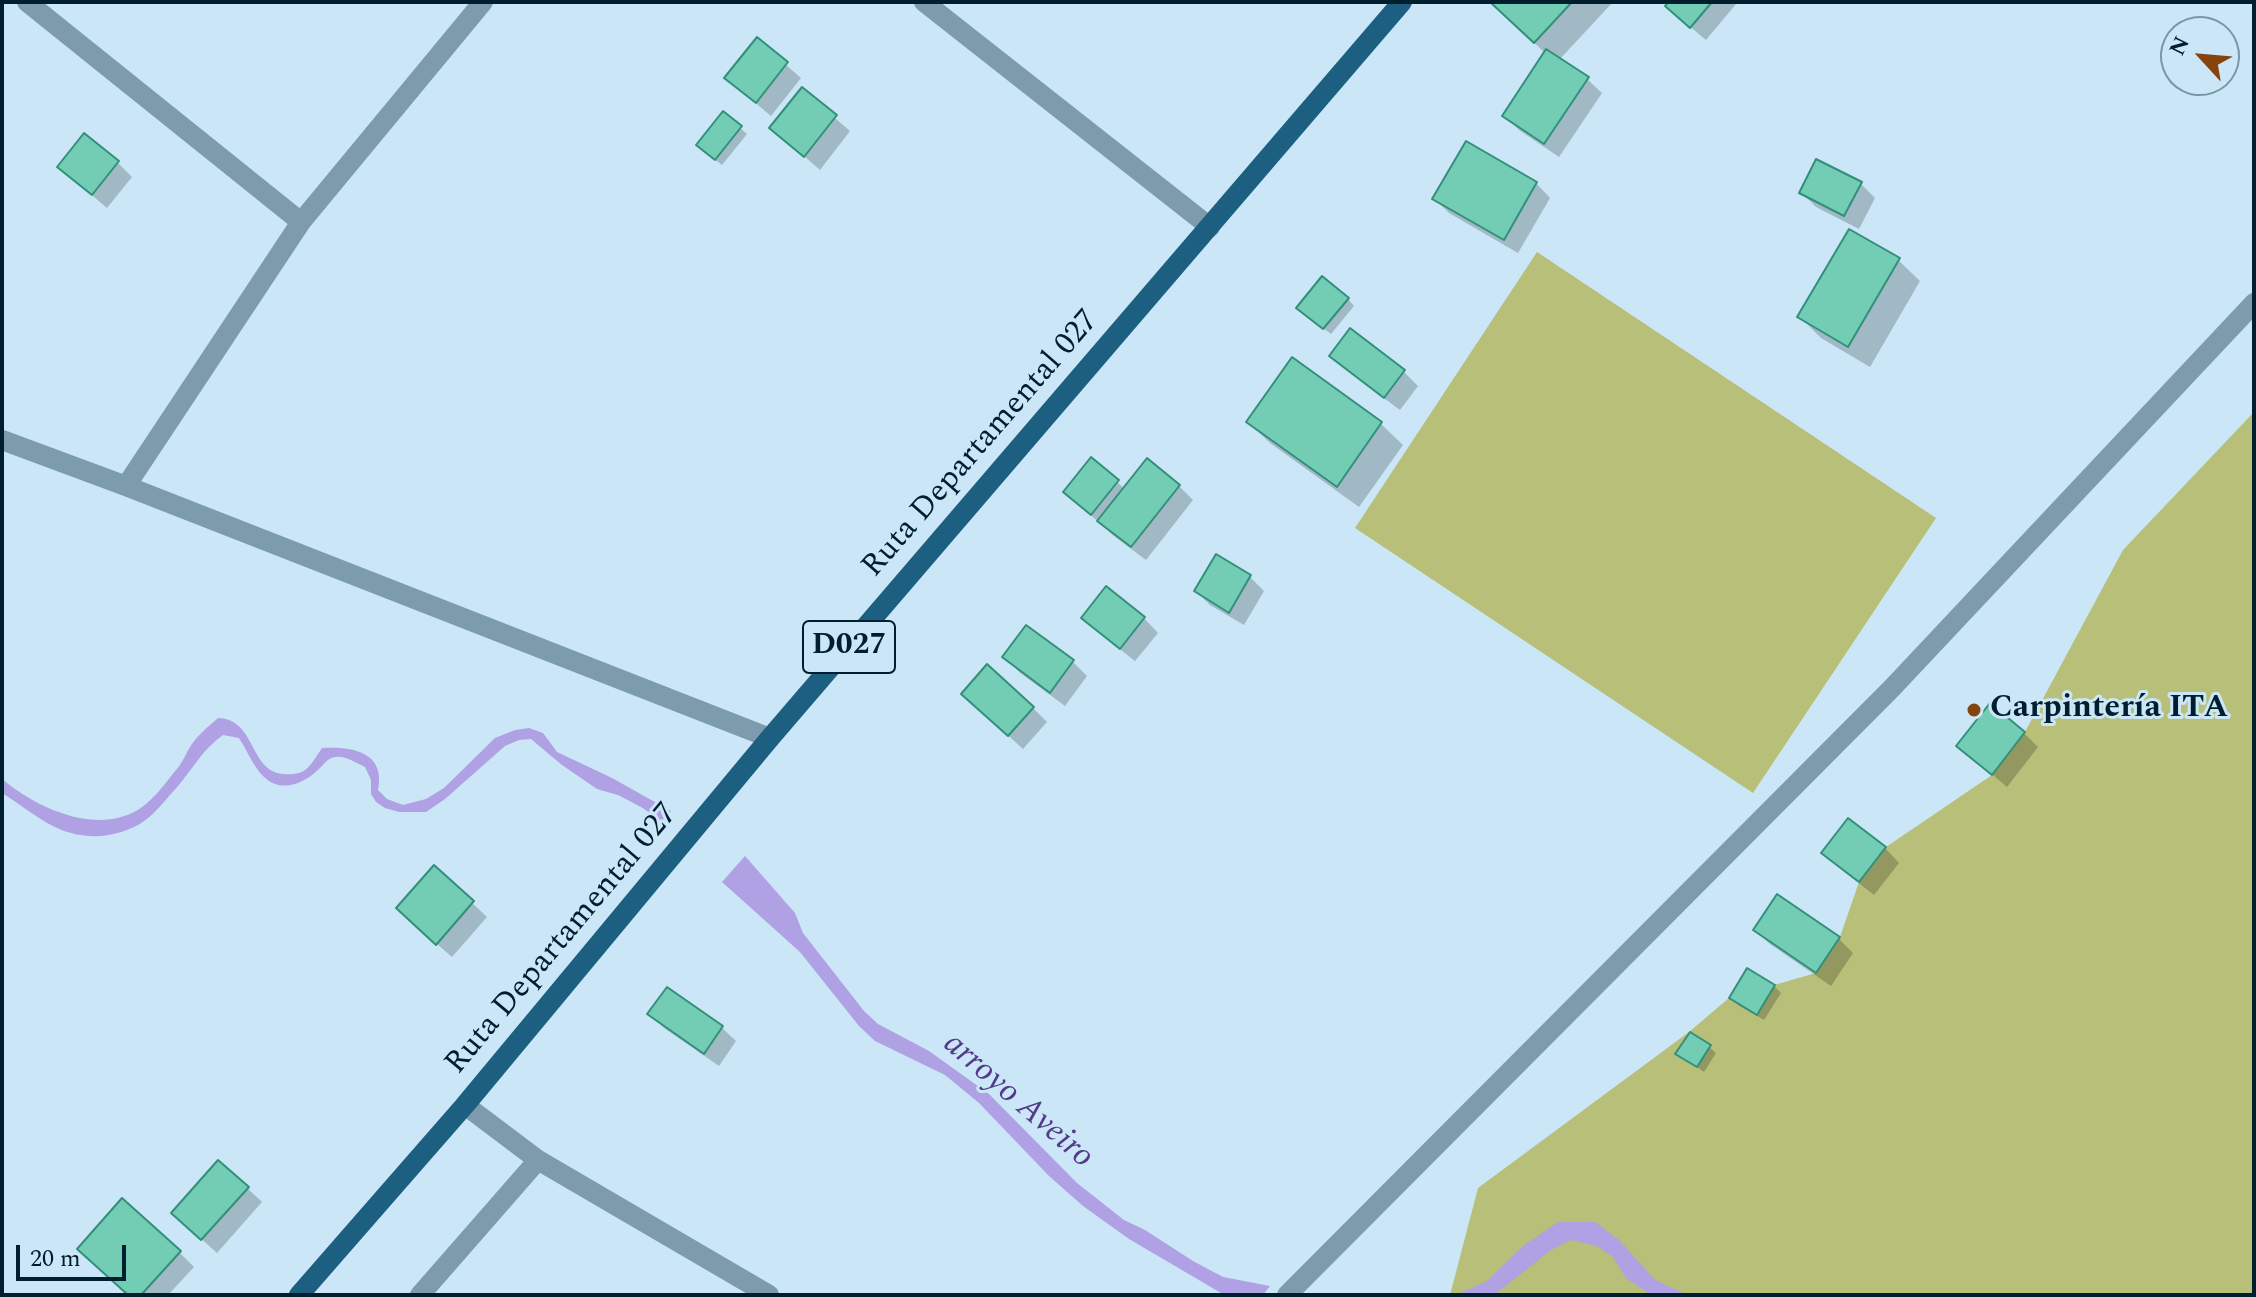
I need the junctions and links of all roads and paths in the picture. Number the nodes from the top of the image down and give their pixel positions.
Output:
1 (27, 2) edge
2 (483, 2) edge
3 (924, 2) edge
4 (1402, 2) edge
5 (301, 222) junction
6 (1210, 227) junction
7 (2254, 303) edge
8 (2, 440) edge
9 (126, 486) junction
10 (770, 738) junction
11 (465, 1105) junction
12 (538, 1160) junction
13 (299, 1295) edge
14 (420, 1295) edge
15 (769, 1295) edge
16 (1287, 1295) edge

1 - 5 street
2 - 5 street
3 - 6 street
4 - 6 main road, Ruta Departamental 027 / D027
5 - 9 street
6 - 10 main road, Ruta Departamental 027 / D027
7 - 16 street
8 - 9 street
9 - 10 street
10 - 11 main road, Ruta Departamental 027 / D027
11 - 12 street
11 - 13 main road, Ruta Departamental 027 / D027
12 - 14 street
12 - 15 street

